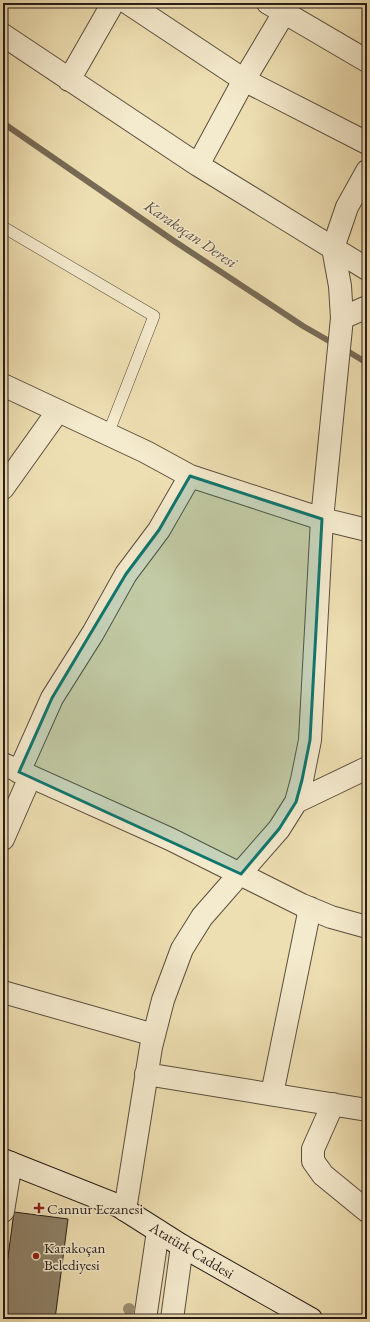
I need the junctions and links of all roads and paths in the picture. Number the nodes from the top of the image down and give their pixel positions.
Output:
1 (112, 3) edge
2 (128, 3) edge
3 (273, 6) edge
4 (3, 35) edge
5 (367, 61) edge
6 (70, 80) junction
7 (244, 80) junction
8 (367, 143) edge
9 (198, 165) junction
10 (367, 171) edge
11 (3, 227) edge
12 (333, 248) junction
13 (367, 269) edge
14 (367, 307) edge
15 (342, 318) junction
16 (3, 385) edge
17 (58, 410) junction
18 (108, 434) junction
19 (190, 476) junction
20 (3, 488) edge
21 (322, 519) junction
22 (367, 530) edge
23 (367, 768) edge
24 (17, 771) edge
25 (296, 802) junction
26 (3, 839) edge
27 (241, 874) junction
28 (310, 908) junction
29 (367, 927) edge
30 (3, 992) edge
31 (154, 1035) junction
32 (146, 1074) junction
33 (272, 1094) junction
34 (333, 1104) junction
35 (367, 1110) edge
36 (7, 1162) edge
37 (124, 1210) junction
38 (3, 1211) edge
39 (367, 1211) edge
40 (158, 1231) junction
41 (182, 1246) junction
42 (145, 1319) edge
43 (172, 1319) edge
44 (311, 1319) edge

1 - 6 street
2 - 7 street
3 - 5 street
3 - 7 street
4 - 6 street
6 - 9 street
7 - 8 street
7 - 9 street
9 - 12 street
10 - 12 street
11 - 18 lane
12 - 13 street
12 - 15 street
14 - 15 street
15 - 21 street
16 - 17 street
17 - 18 street
17 - 20 street
18 - 19 street
19 - 21 street
19 - 24 street
21 - 22 street
21 - 25 street
23 - 25 street
24 - 26 street
24 - 27 street
25 - 27 street
27 - 28 street
27 - 31 street
28 - 29 street
28 - 33 street
30 - 31 street
31 - 32 street
32 - 33 street
32 - 37 street
33 - 34 street
34 - 35 street
34 - 39 street
36 - 37 street, Atatürk Caddesi
36 - 38 street
37 - 40 street, Atatürk Caddesi
40 - 41 street, Atatürk Caddesi
40 - 42 street
41 - 43 street
41 - 44 street, Atatürk Caddesi

